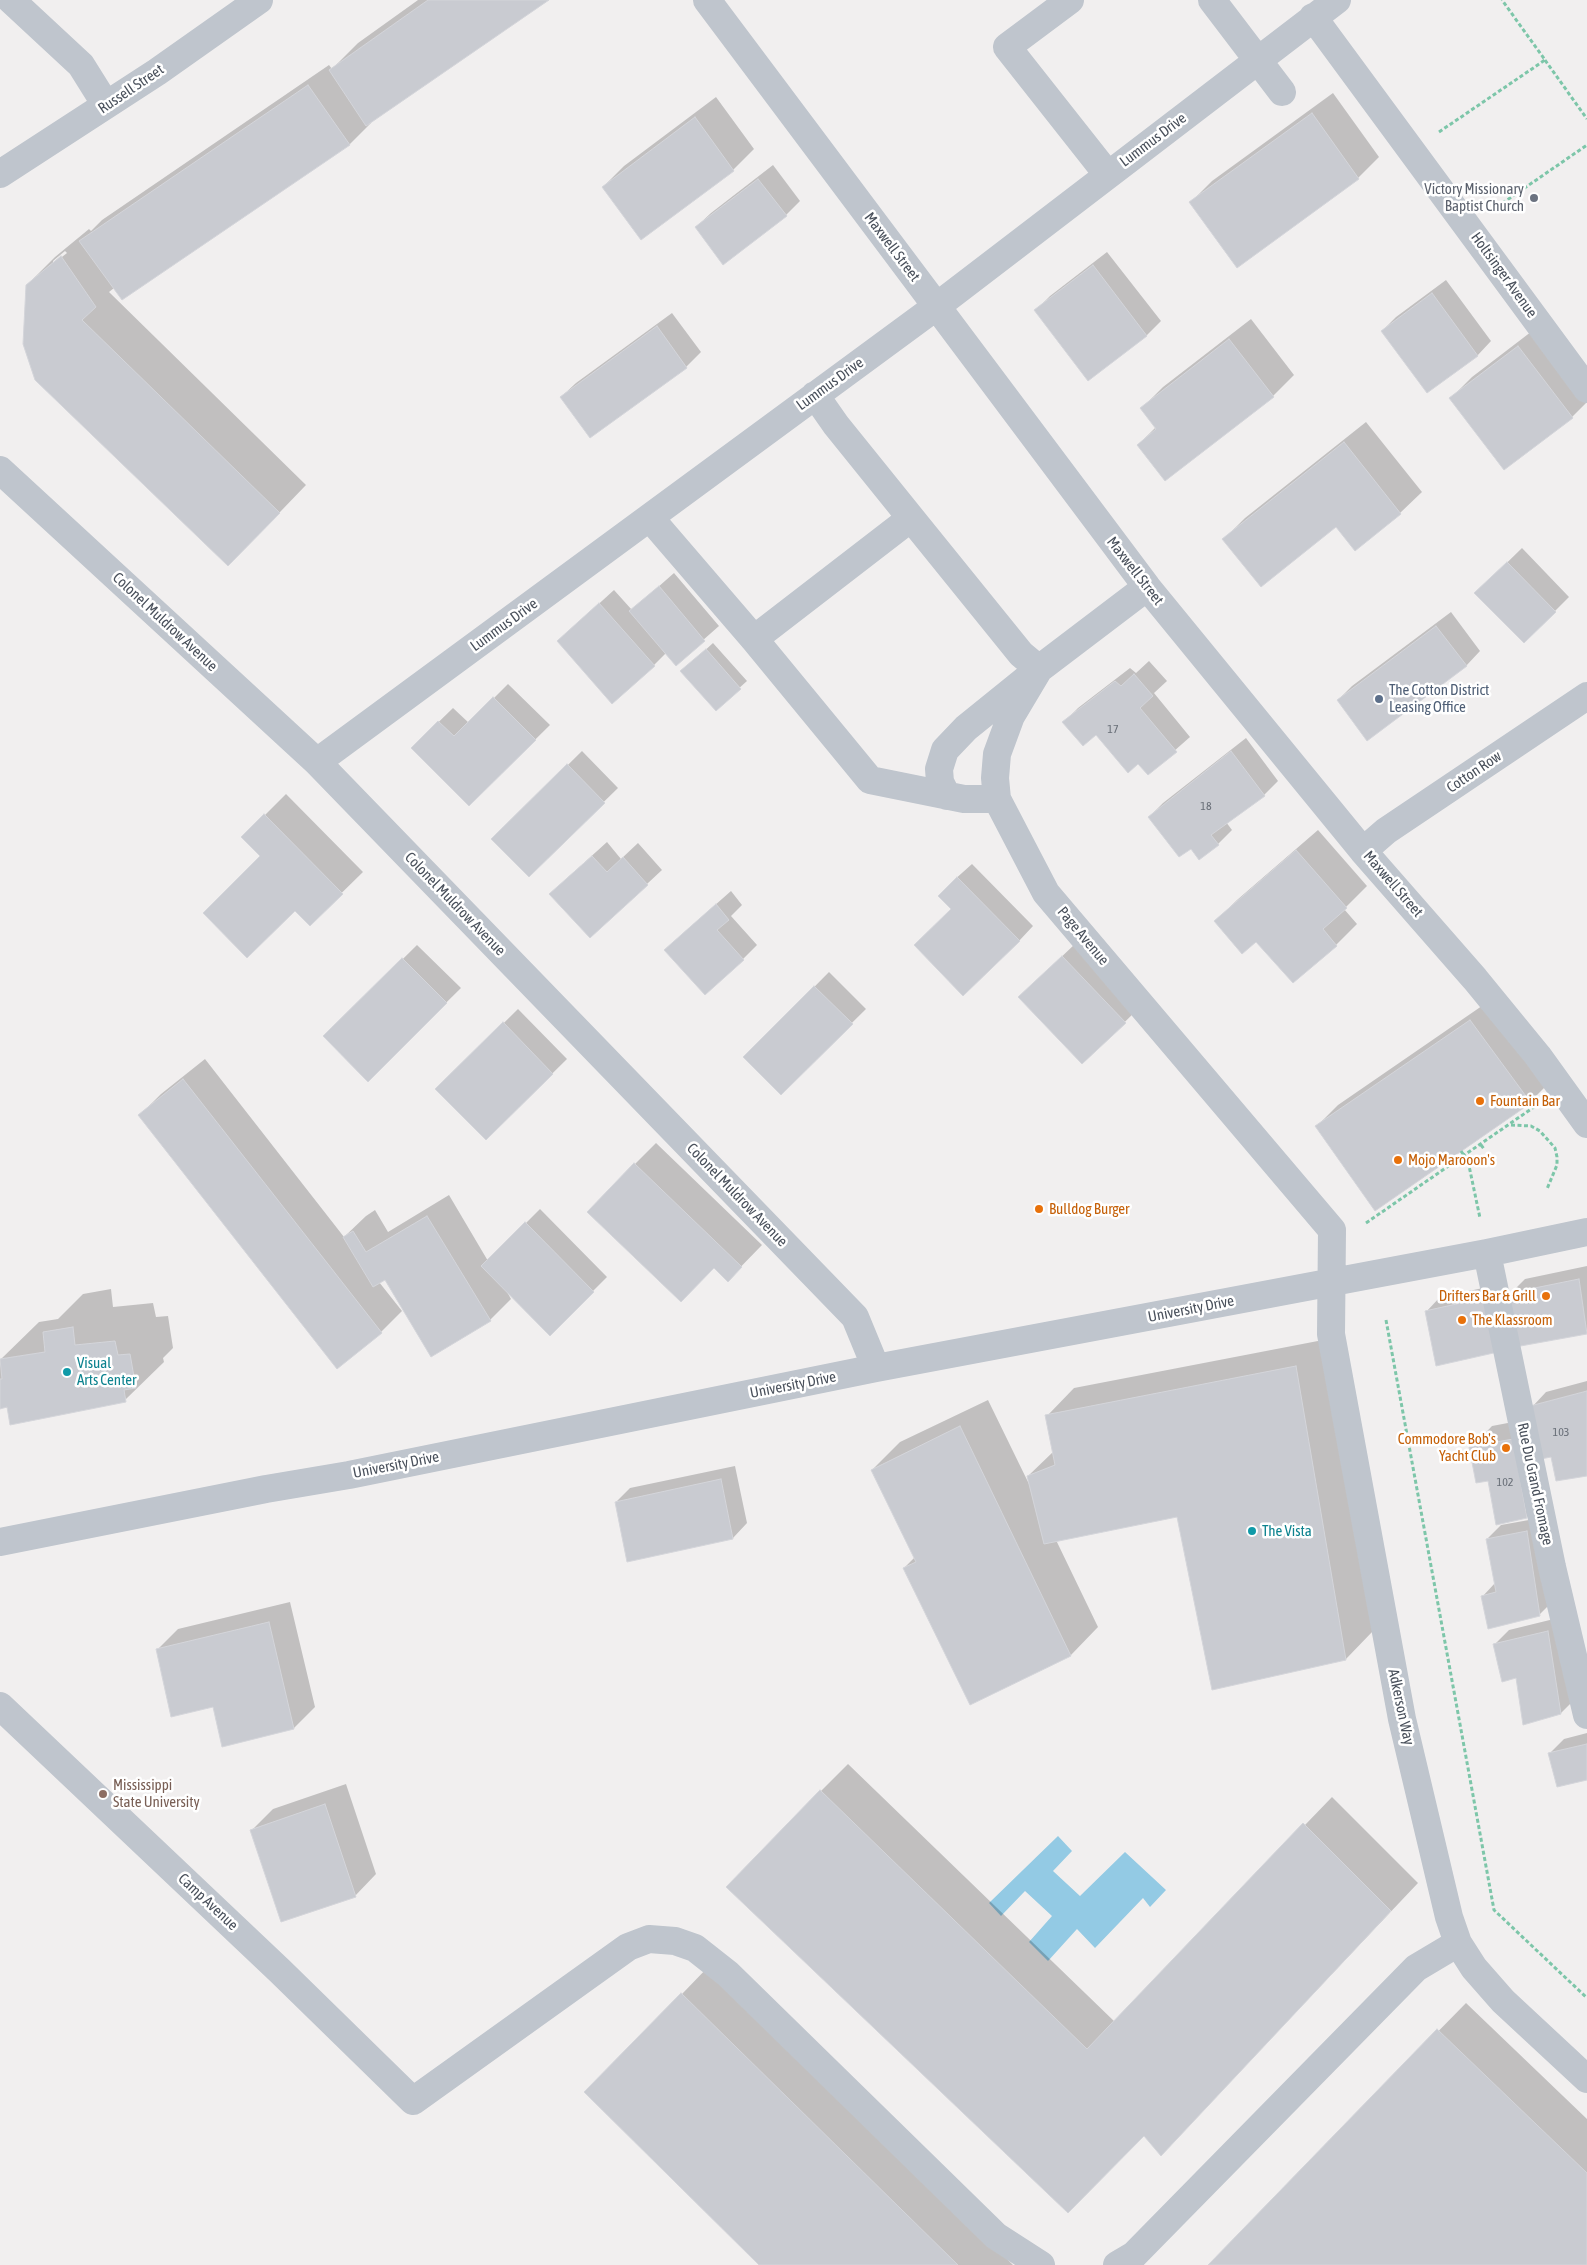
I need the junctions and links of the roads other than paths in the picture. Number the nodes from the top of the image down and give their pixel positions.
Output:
1 (11, 0) edge
2 (259, 0) edge
3 (707, 0) edge
4 (1070, 0) edge
5 (1212, 0) edge
6 (1337, 0) edge
7 (1313, 17) junction
8 (1258, 60) junction
9 (1282, 92) dead end
10 (106, 105) junction
11 (0, 174) edge
12 (1108, 175) junction
13 (937, 306) junction
14 (1587, 389) edge
15 (815, 395) junction
16 (0, 470) edge
17 (650, 518) junction
18 (911, 518) junction
19 (1147, 587) junction
20 (754, 639) junction
21 (1039, 669) junction
22 (1587, 696) edge
23 (317, 762) junction
24 (947, 796) junction
25 (996, 799) junction
26 (1363, 850) junction
27 (1587, 1124) edge
28 (1587, 1232) edge
29 (1487, 1253) junction
30 (1330, 1283) junction
31 (876, 1368) junction
32 (0, 1542) edge
33 (0, 1706) edge
34 (1587, 1715) edge
35 (1458, 1943) junction
36 (1587, 2079) edge
37 (1041, 2265) edge
38 (1117, 2265) edge

1 - 10 street
2 - 10 street, Russell Street
3 - 13 street, Maxwell Street
4 - 12 street
5 - 8 street
6 - 7 street, Lummus Drive
7 - 8 street, Lummus Drive
7 - 14 street, Holtsinger Avenue
8 - 9 street
8 - 12 street, Lummus Drive
10 - 11 street, Russell Street
12 - 13 street, Lummus Drive
13 - 15 street, Lummus Drive
13 - 19 street, Maxwell Street
15 - 17 street, Lummus Drive
15 - 18 street
16 - 23 street, Colonel Muldrow Avenue
17 - 20 street
17 - 23 street, Lummus Drive
18 - 20 street
18 - 21 street
19 - 21 street, Page Avenue
19 - 26 street, Maxwell Street
20 - 24 street
21 - 24 street
21 - 25 street, Page Avenue
22 - 26 street, Cotton Row
23 - 31 street, Colonel Muldrow Avenue
24 - 25 street
25 - 30 street, Page Avenue
26 - 27 street, Maxwell Street
28 - 29 street, University Drive
29 - 30 street, University Drive
29 - 34 street, Rue Du Grand Fromage
30 - 31 street, University Drive
30 - 35 street, Adkerson Way
31 - 32 street, University Drive
33 - 37 street, Camp Avenue
35 - 36 street, Adkerson Way
35 - 38 street

